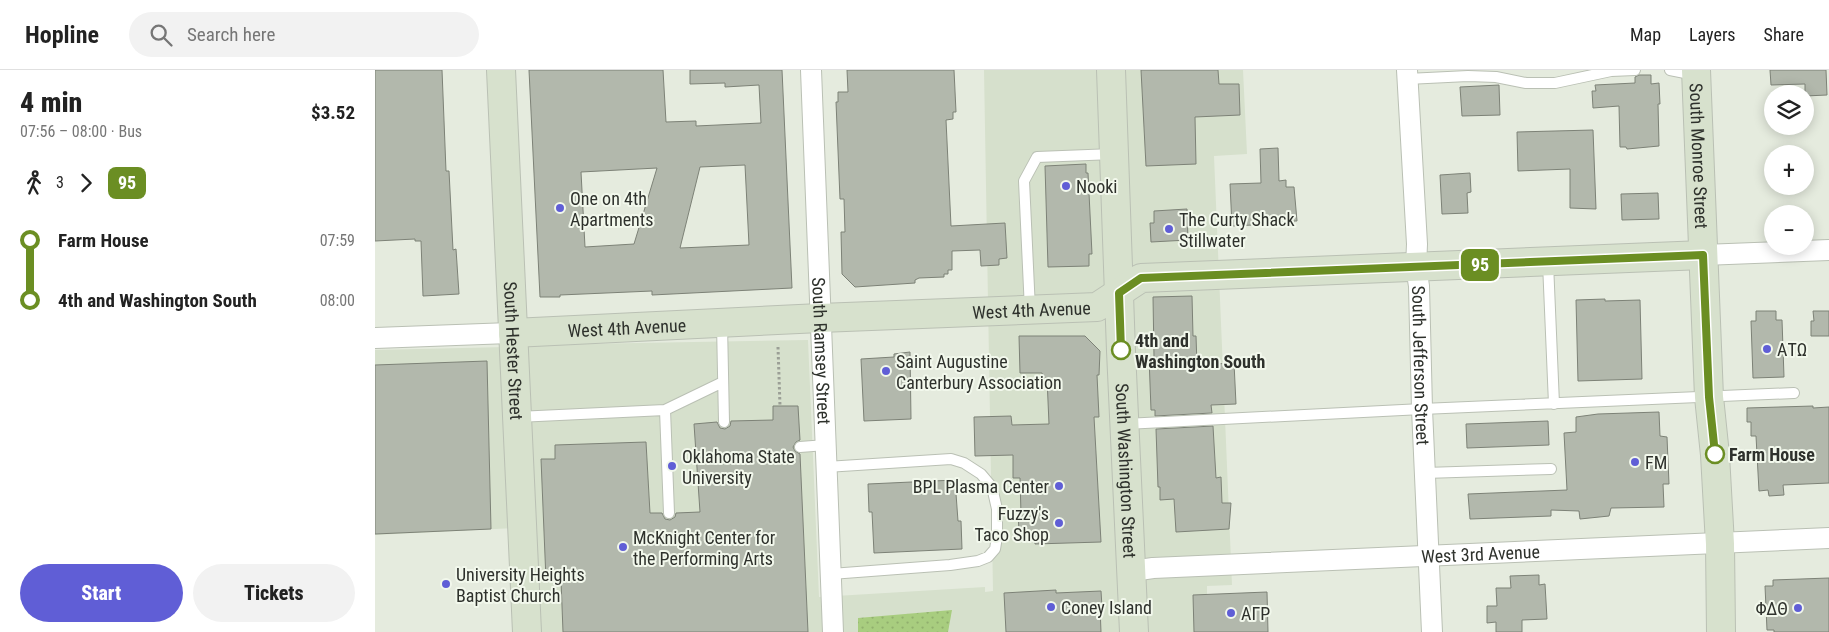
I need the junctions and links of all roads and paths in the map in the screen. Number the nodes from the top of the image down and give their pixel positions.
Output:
1 (501, 70) edge
2 (811, 70) edge
3 (1111, 70) edge
4 (1635, 70) edge
5 (1687, 72) edge
6 (1407, 74) edge
7 (1114, 154) junction
8 (1829, 250) edge
9 (1703, 255) junction
10 (1548, 262) junction
11 (1416, 267) junction
12 (1119, 293) junction
13 (1030, 311) junction
14 (820, 318) junction
15 (722, 323) junction
16 (513, 333) junction
17 (375, 338) edge
18 (778, 346) dead end
19 (723, 382) junction
20 (1794, 393) dead end
21 (1709, 397) junction
22 (1554, 404) junction
23 (780, 406) dead end
24 (1422, 409) junction
25 (665, 410) junction
26 (516, 418) junction
27 (724, 422) dead end
28 (1124, 424) junction
29 (826, 445) junction
30 (800, 447) dead end
31 (826, 467) junction
32 (1551, 469) dead end
33 (1425, 473) junction
34 (669, 513) dead end
35 (1829, 538) edge
36 (1720, 544) junction
37 (1429, 555) junction
38 (1132, 571) junction
39 (831, 574) junction
40 (527, 632) edge
41 (833, 632) edge
42 (1133, 632) edge
43 (1432, 632) edge
44 (1721, 632) edge

1 - 16 street, South Hester Street
2 - 14 street, South Ramsey Street
3 - 7 street, South Washington Street
4 - 6 lane
5 - 9 street, South Monroe Street
6 - 11 street, South Jefferson Street
7 - 12 street, South Washington Street
7 - 13 lane
8 - 9 street, West 4th Avenue
9 - 10 street, West 4th Avenue
9 - 21 street, South Monroe Street
10 - 11 street, West 4th Avenue
10 - 22 lane
11 - 12 street, West 4th Avenue
11 - 24 street, South Jefferson Street
12 - 13 street, West 4th Avenue
12 - 28 street, South Washington Street
13 - 14 street, West 4th Avenue
14 - 15 street, West 4th Avenue
14 - 29 street, South Ramsey Street
15 - 16 street, West 4th Avenue
15 - 19 lane
16 - 17 street, West 4th Avenue
16 - 26 street, South Hester Street
18 - 23 path
19 - 25 lane
19 - 27 lane
20 - 21 lane
21 - 22 lane
21 - 36 street, South Monroe Street
22 - 24 lane
24 - 28 lane
24 - 33 street, South Jefferson Street
25 - 26 lane
25 - 34 lane
26 - 40 street, South Hester Street
28 - 38 street, South Washington Street
29 - 30 lane
29 - 31 street, South Ramsey Street
31 - 39 street, South Ramsey Street
31 - 39 lane
32 - 33 lane
33 - 37 street, South Jefferson Street
35 - 36 street, West 3rd Avenue
36 - 37 street, West 3rd Avenue
36 - 44 street, South Monroe Street
37 - 38 street, West 3rd Avenue
37 - 43 street, South Jefferson Street
38 - 42 street, South Washington Street
39 - 41 street, South Ramsey Street

